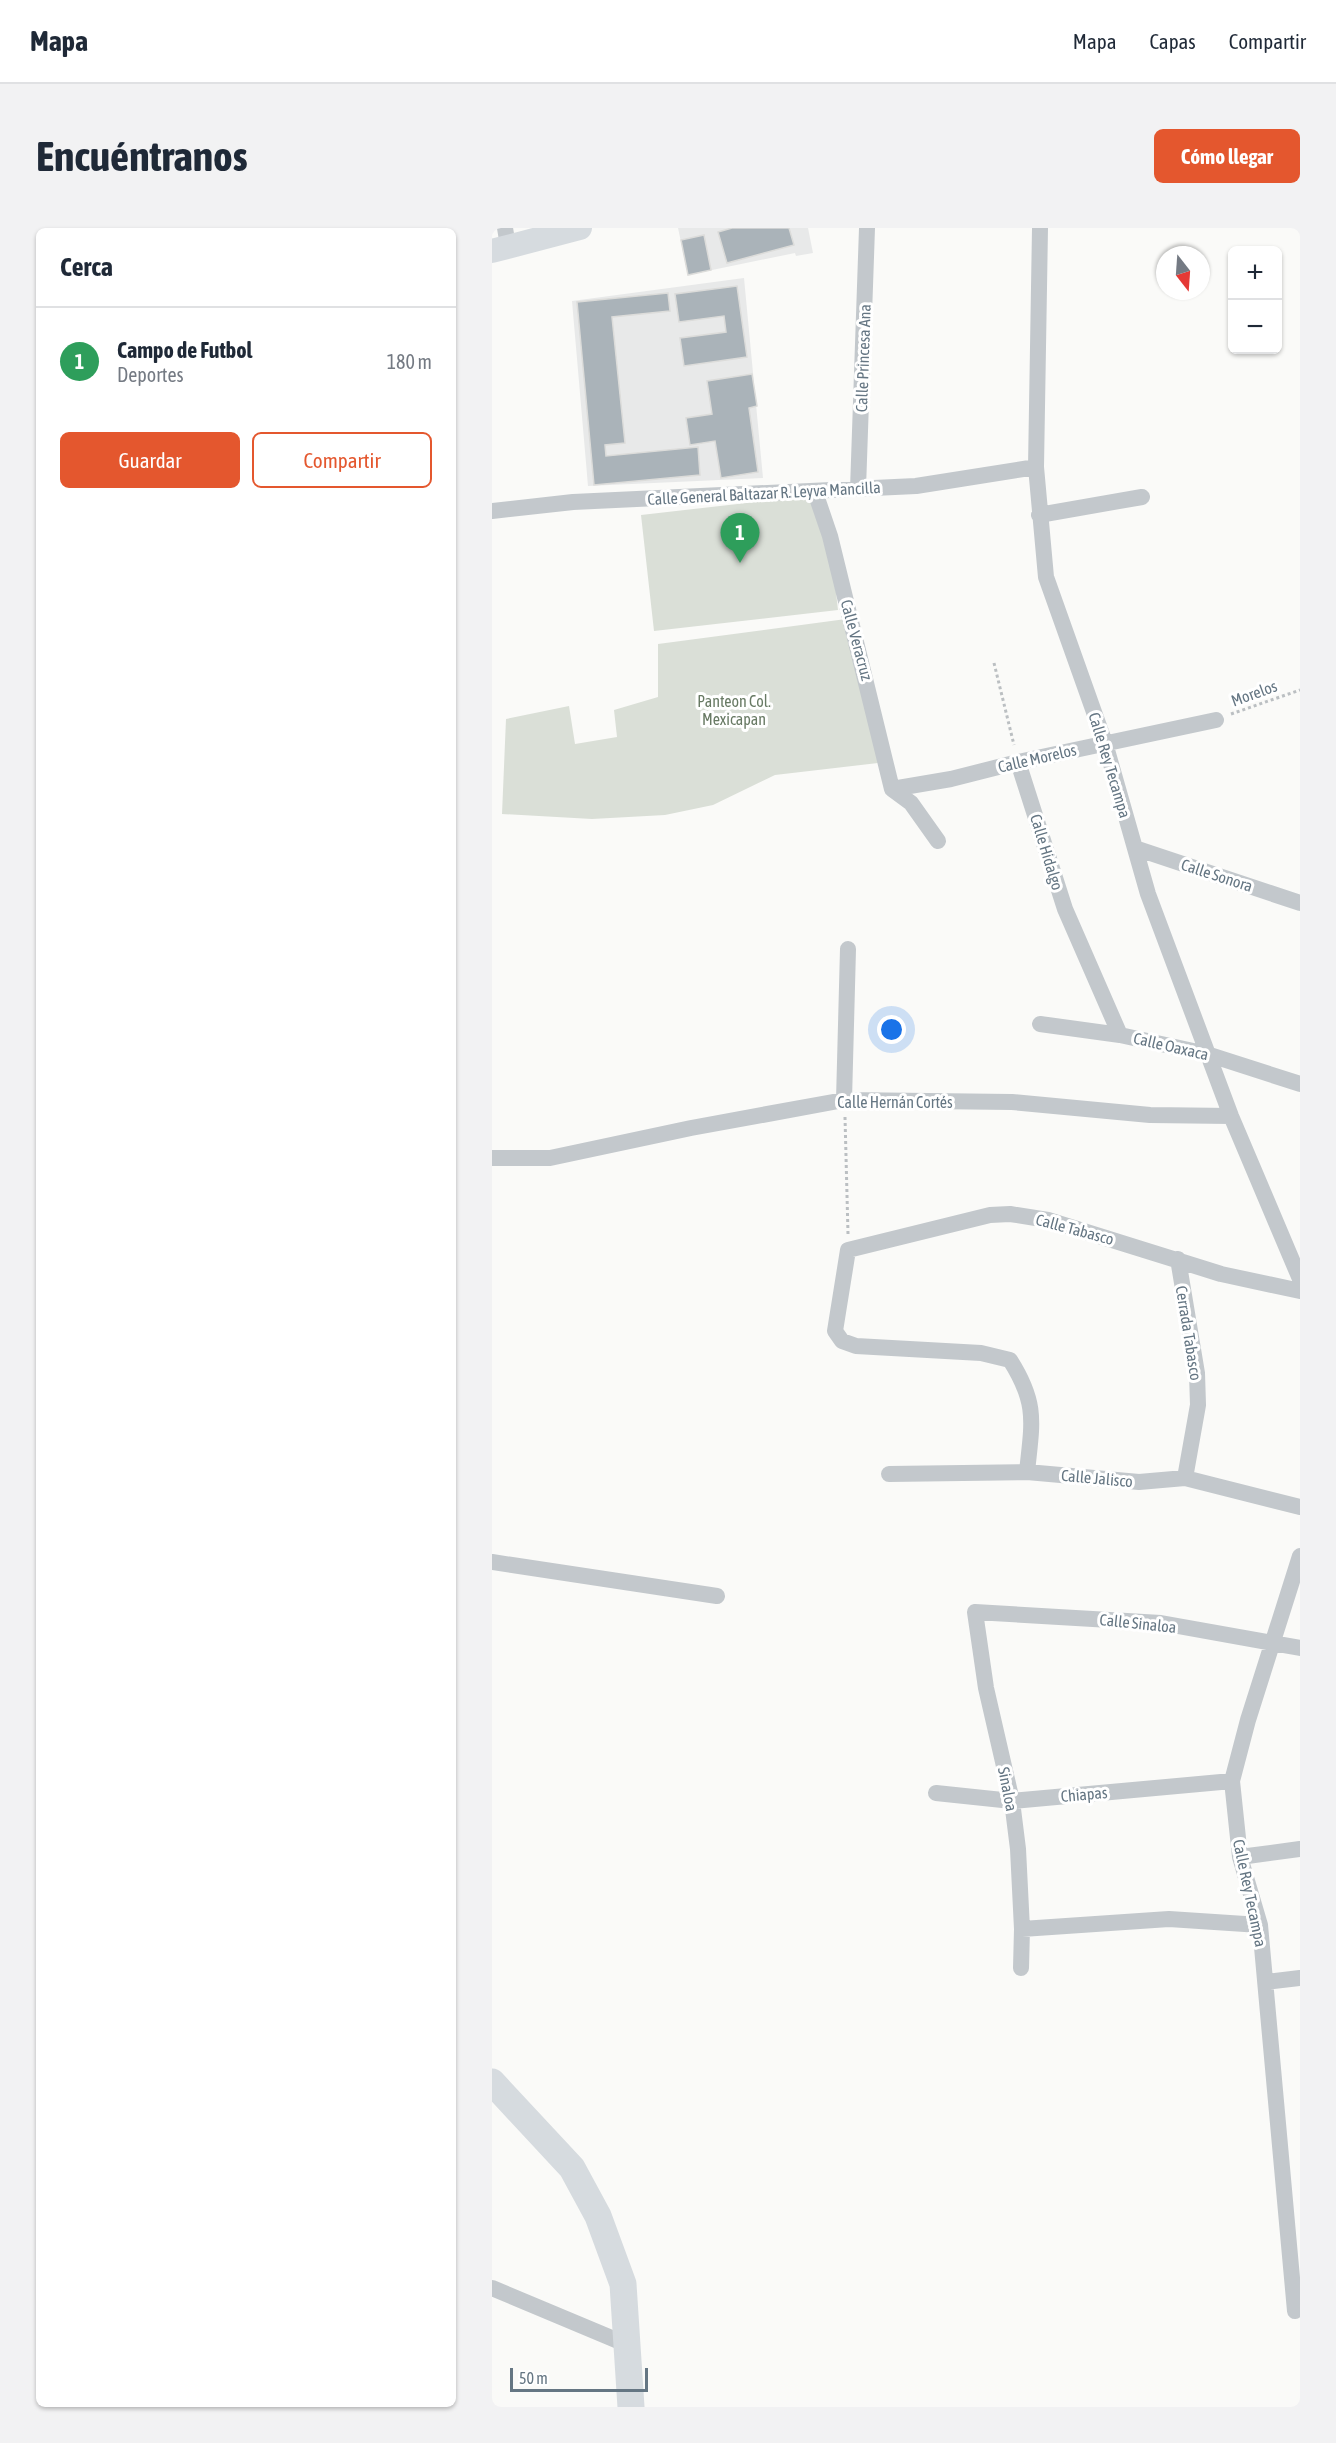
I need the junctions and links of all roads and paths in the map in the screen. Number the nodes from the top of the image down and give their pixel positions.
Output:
1 (580, 228) edge
2 (867, 228) edge
3 (1040, 228) edge
4 (502, 241) edge
5 (1036, 467) junction
6 (858, 489) junction
7 (815, 492) junction
8 (1143, 497) dead end
9 (492, 511) edge
10 (1039, 515) junction
11 (993, 663) dead end
12 (1300, 690) edge
13 (1216, 720) joint
14 (1105, 743) junction
15 (1018, 762) junction
16 (892, 789) junction
17 (938, 841) dead end
18 (1135, 848) junction
19 (1300, 903) edge
20 (848, 948) dead end
21 (1040, 1024) dead end
22 (1120, 1035) junction
23 (1208, 1054) junction
24 (1300, 1084) edge
25 (844, 1100) junction
26 (1231, 1116) junction
27 (492, 1158) edge
28 (848, 1250) junction
29 (1178, 1259) junction
30 (1300, 1279) edge
31 (1300, 1291) edge
32 (1027, 1472) junction
33 (889, 1474) dead end
34 (1185, 1478) junction
35 (1300, 1507) edge
36 (1300, 1556) edge
37 (492, 1562) edge
38 (717, 1596) dead end
39 (975, 1612) joint
40 (1275, 1642) junction
41 (1300, 1648) edge
42 (1232, 1781) junction
43 (936, 1793) dead end
44 (1012, 1801) junction
45 (1300, 1849) edge
46 (1240, 1857) junction
47 (1260, 1925) junction
48 (1022, 1929) junction
49 (1021, 1968) dead end
50 (1300, 1978) edge
51 (1266, 1982) junction
52 (492, 2082) edge
53 (492, 2288) edge
54 (1295, 2311) dead end
55 (628, 2344) junction
56 (631, 2407) edge

1 - 4 main road
2 - 6 street, Calle Princesa Ana
3 - 5 street, Calle Rey Tecampa
5 - 6 street, Calle General Baltazar R. Leyva Mancilla
5 - 10 street, Calle Rey Tecampa
6 - 7 street, Calle General Baltazar R. Leyva Mancilla
7 - 9 street, Calle General Baltazar R. Leyva Mancilla
7 - 16 street, Calle Veracruz
8 - 10 street
10 - 14 street, Calle Rey Tecampa
11 - 15 path
12 - 13 path, Morelos
13 - 14 street, Calle Morelos
14 - 15 street, Calle Morelos
14 - 18 street, Calle Rey Tecampa
15 - 16 street, Calle Morelos
15 - 22 street, Calle Hidalgo
16 - 17 street
18 - 19 street, Calle Sonora
18 - 23 street, Calle Rey Tecampa
20 - 25 street
21 - 22 street, Calle Oaxaca
22 - 23 street, Calle Oaxaca
23 - 24 street, Calle Oaxaca
23 - 26 street, Calle Rey Tecampa
25 - 26 street, Calle Hernán Cortés
25 - 27 street, Calle Hernán Cortés
25 - 28 path
26 - 30 street, Calle Rey Tecampa
28 - 29 street, Calle Tabasco
28 - 32 street
29 - 31 street, Calle Tabasco
29 - 34 street, Cerrada Tabasco
32 - 33 street, Calle Jalisco
32 - 34 street, Calle Jalisco
34 - 35 street, Calle Jalisco
36 - 40 street, Calle Rey Tecampa
37 - 38 street
39 - 40 street, Calle Sinaloa
39 - 44 street, Sinaloa
40 - 41 street, Calle Sinaloa
40 - 42 street, Calle Rey Tecampa
42 - 44 street, Chiapas
42 - 46 street, Calle Rey Tecampa
43 - 44 street, Chiapas
44 - 48 street, Sinaloa
45 - 46 street
46 - 47 street, Calle Rey Tecampa
47 - 48 street
47 - 51 street, Calle Rey Tecampa
48 - 49 street, Sinaloa
50 - 51 street
51 - 54 street, Calle Rey Tecampa
52 - 55 main road
53 - 55 street
55 - 56 main road

